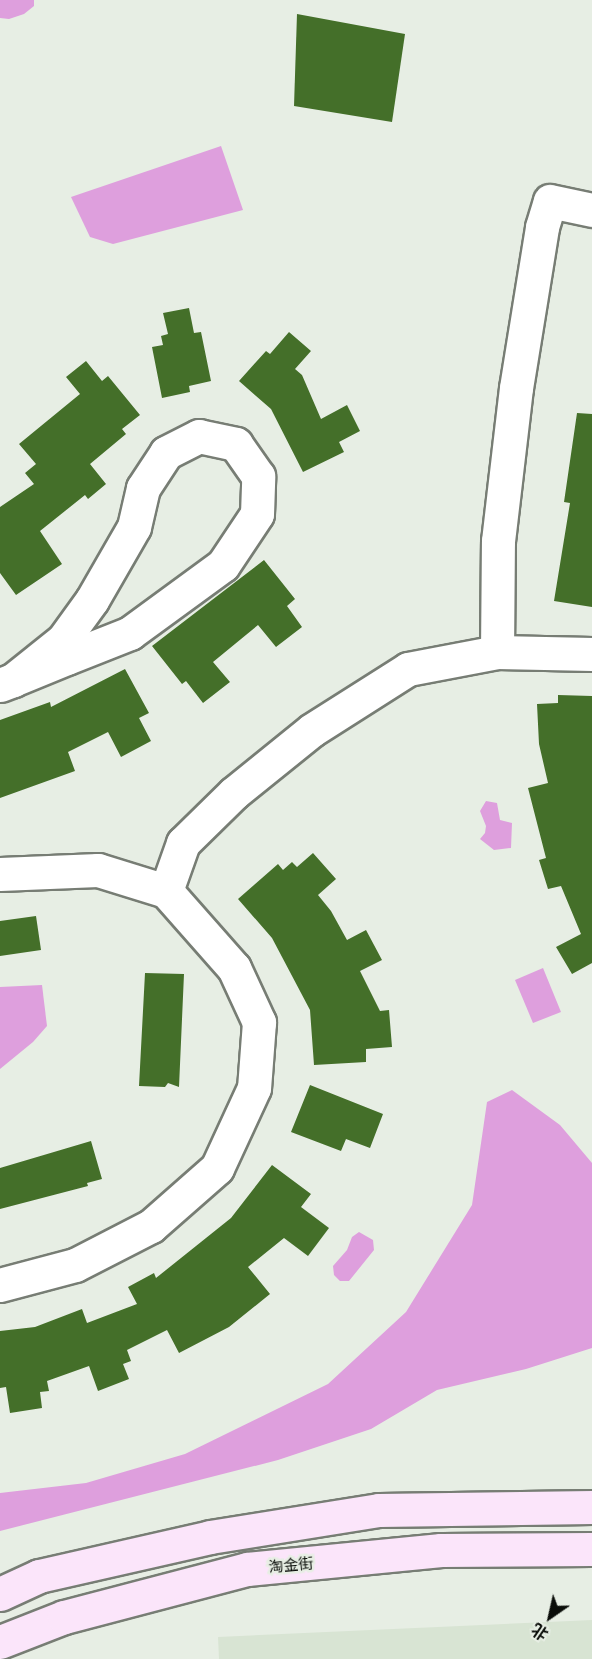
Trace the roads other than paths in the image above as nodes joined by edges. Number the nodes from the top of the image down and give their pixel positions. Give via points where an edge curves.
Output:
1 (592, 210) edge
2 (497, 652) junction
3 (592, 654) edge
4 (7, 683) edge
5 (0, 874) edge
6 (166, 891) junction
7 (0, 1285) edge
8 (592, 1507) edge
9 (473, 1508) junction
10 (592, 1549) edge
11 (477, 1550) junction
12 (0, 1594) edge
13 (0, 1642) edge

1 - 2 street via 550,201 542,227 516,388 498,541
2 - 3 street
2 - 6 street via 408,669 312,730 234,793 183,843
4 - 4 street via 130,633 223,565 257,514 258,476 236,444 199,436 166,453 143,488 134,527 92,600 63,640
5 - 6 street via 98,870
6 - 7 street via 234,968 259,1022 254,1088 217,1168 151,1226 75,1265
8 - 9 street
9 - 11 street
9 - 12 street via 379,1510 210,1537 39,1576
10 - 11 street, 淘金街
11 - 13 street, 淘金街 via 247,1569 64,1617

